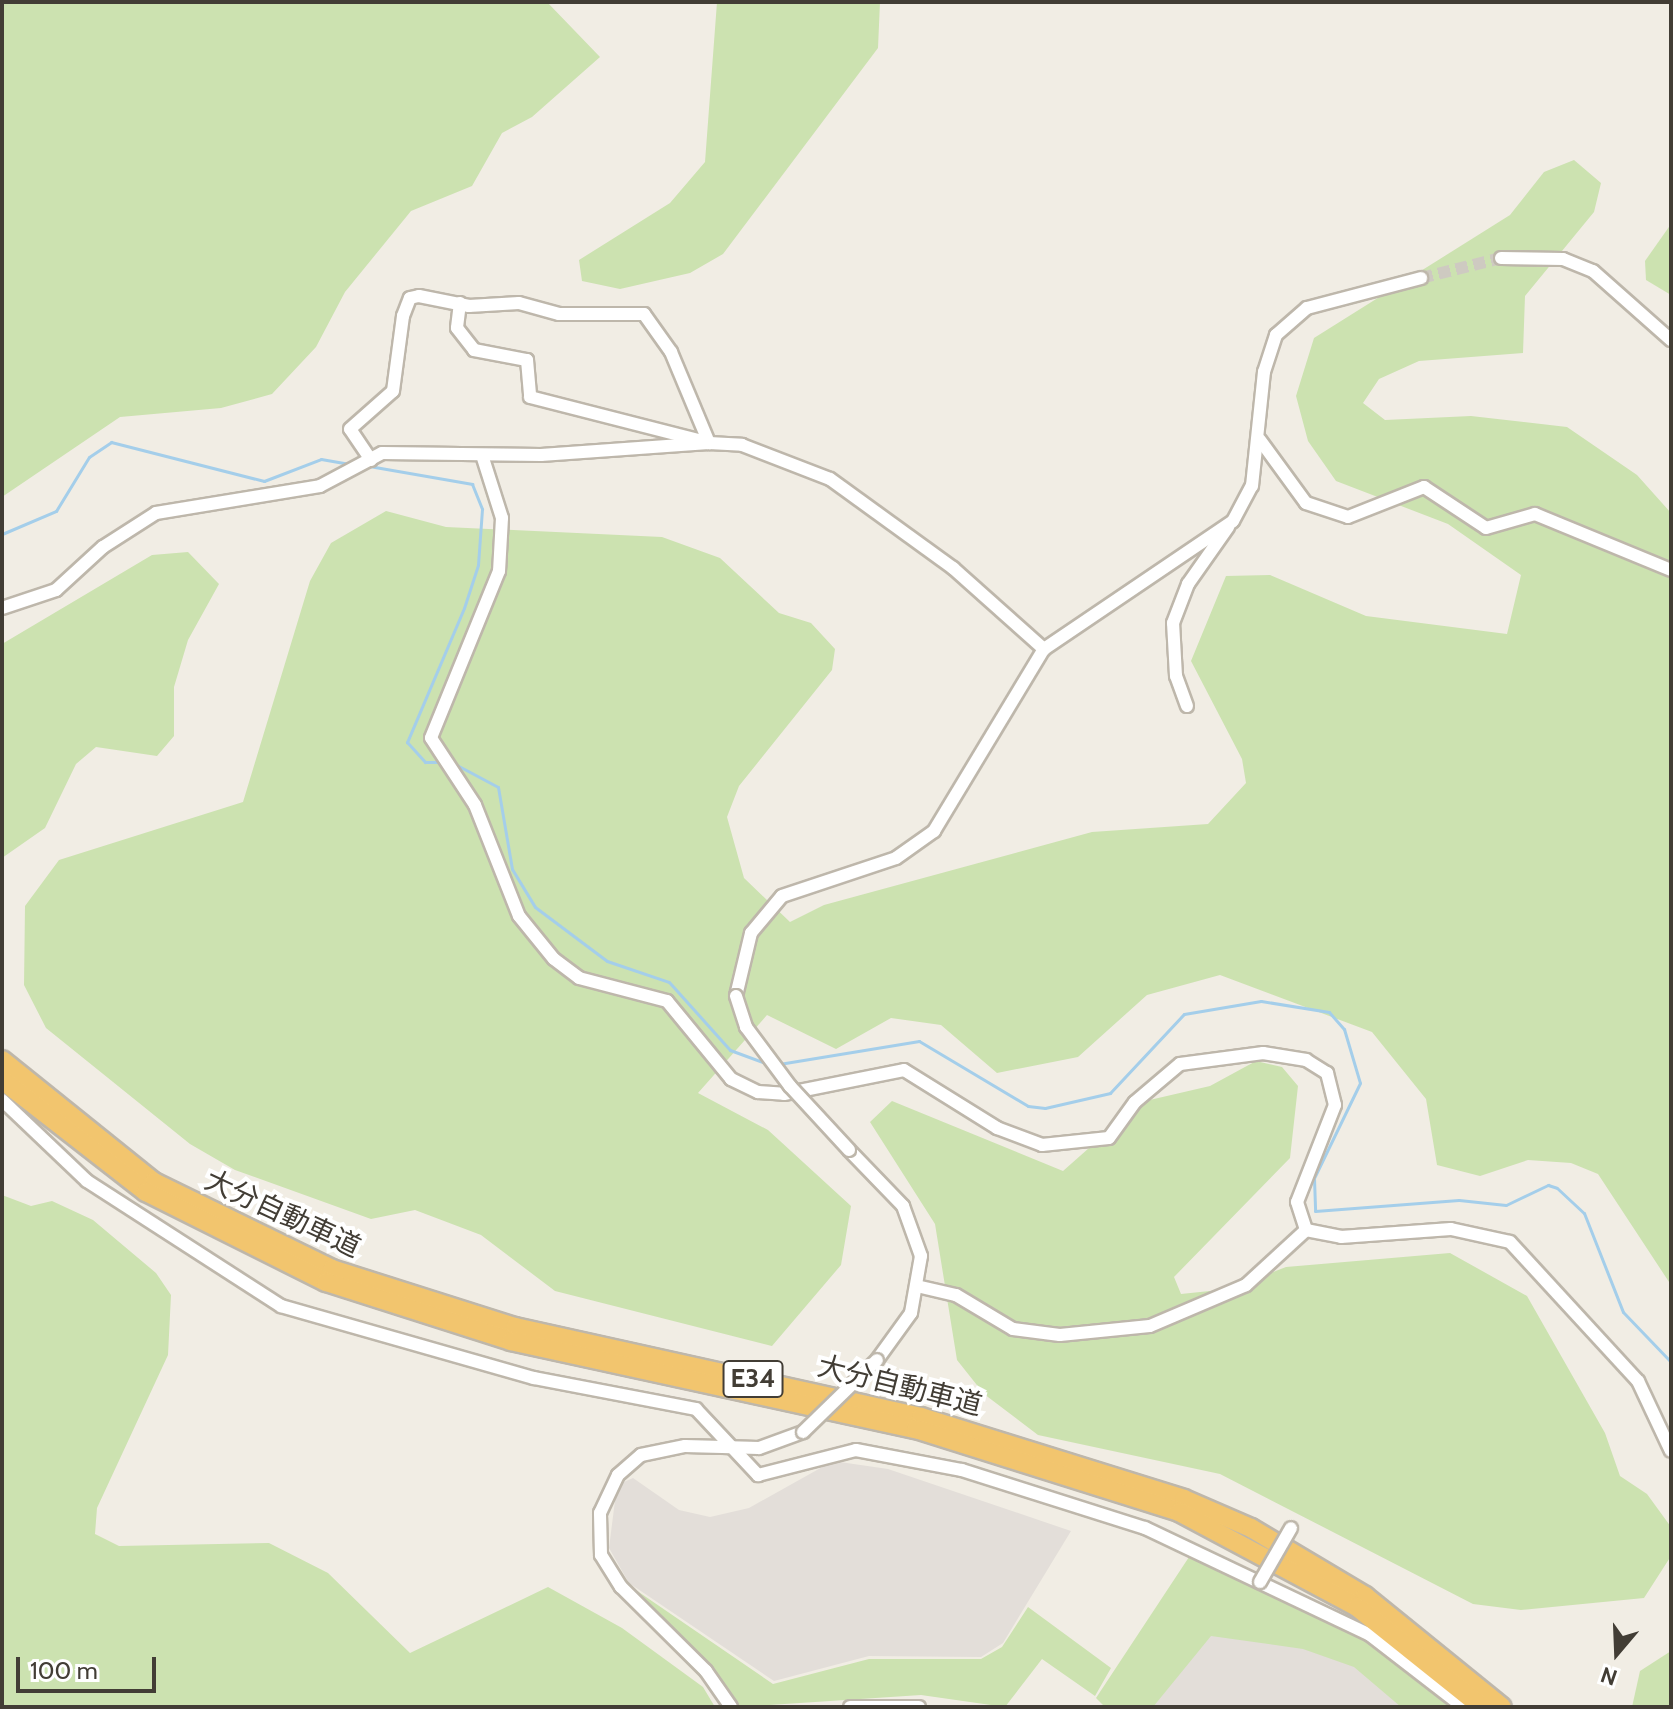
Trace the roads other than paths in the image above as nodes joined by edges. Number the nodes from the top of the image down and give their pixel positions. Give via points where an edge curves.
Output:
1 (1501, 258) tunnel mouth
2 (1421, 278) tunnel mouth
3 (460, 303) junction
4 (1671, 340) edge
5 (1260, 440) junction
6 (709, 443) junction
7 (482, 455) junction
8 (371, 460) junction
9 (1233, 521) junction
10 (1671, 570) edge
11 (2, 608) edge
12 (1044, 649) junction
13 (1187, 706) dead end
14 (2, 1060) edge
15 (2, 1080) edge
16 (2, 1100) edge
17 (1306, 1230) junction
18 (921, 1287) junction
19 (730, 1451) junction
20 (1671, 1451) edge
21 (1291, 1528) dead end
22 (1260, 1582) junction
23 (731, 1707) edge
24 (850, 1707) edge
25 (919, 1707) edge
26 (1463, 1707) edge
27 (1482, 1707) edge
28 (1502, 1707) edge

1 - 4 street via 1563,259 1593,271
2 - 5 street via 1307,308 1276,335 1264,372
3 - 6 street via 457,328 474,350 527,360 530,397
3 - 6 street via 644,314 671,352
3 - 8 street via 410,298 396,385 350,429
5 - 9 street via 1252,486
5 - 10 street via 1306,503 1348,517 1424,487 1478,525 1535,514
6 - 7 street
6 - 12 street via 743,445 830,479 953,568
7 - 8 street via 382,453
7 - 17 street via 502,518 499,571 431,738 475,805 519,916 554,959 579,978 667,1001 731,1079 758,1092 784,1094 904,1070 997,1128 1042,1145 1109,1138 1135,1102 1180,1064 1263,1053 1306,1060 1327,1073 1335,1105 1297,1202
8 - 11 street via 320,486 156,513 103,547 56,590
9 - 12 street
9 - 13 street via 1188,584 1173,623 1176,676
12 - 18 street, bridge via 934,831 896,858 782,896 751,933 736,996 746,1027 773,1063 903,1206 921,1256
14 - 28 highway, 大分自動車道 / E34 via 154,1182 332,1269 515,1327 934,1421 1184,1499 1251,1528 1365,1596
15 - 27 highway, 大分自動車道 / E34 via 146,1192 326,1282 525,1344 916,1429 1192,1517 1357,1607
16 - 19 street via 87,1181 281,1306 534,1378 696,1409
17 - 18 street via 1246,1285 1150,1326 1060,1335 1013,1329 956,1295
17 - 20 street via 1341,1237 1451,1229 1510,1242 1638,1381
18 - 19 street, bridge via 877,1360 803,1432 785,1443
19 - 22 street via 758,1475 856,1450 936,1463 1145,1528
19 - 23 street via 685,1446 641,1455 609,1489 598,1533 601,1555 634,1604 683,1647
21 - 22 street, bridge
22 - 26 street via 1370,1635
24 - 25 street

